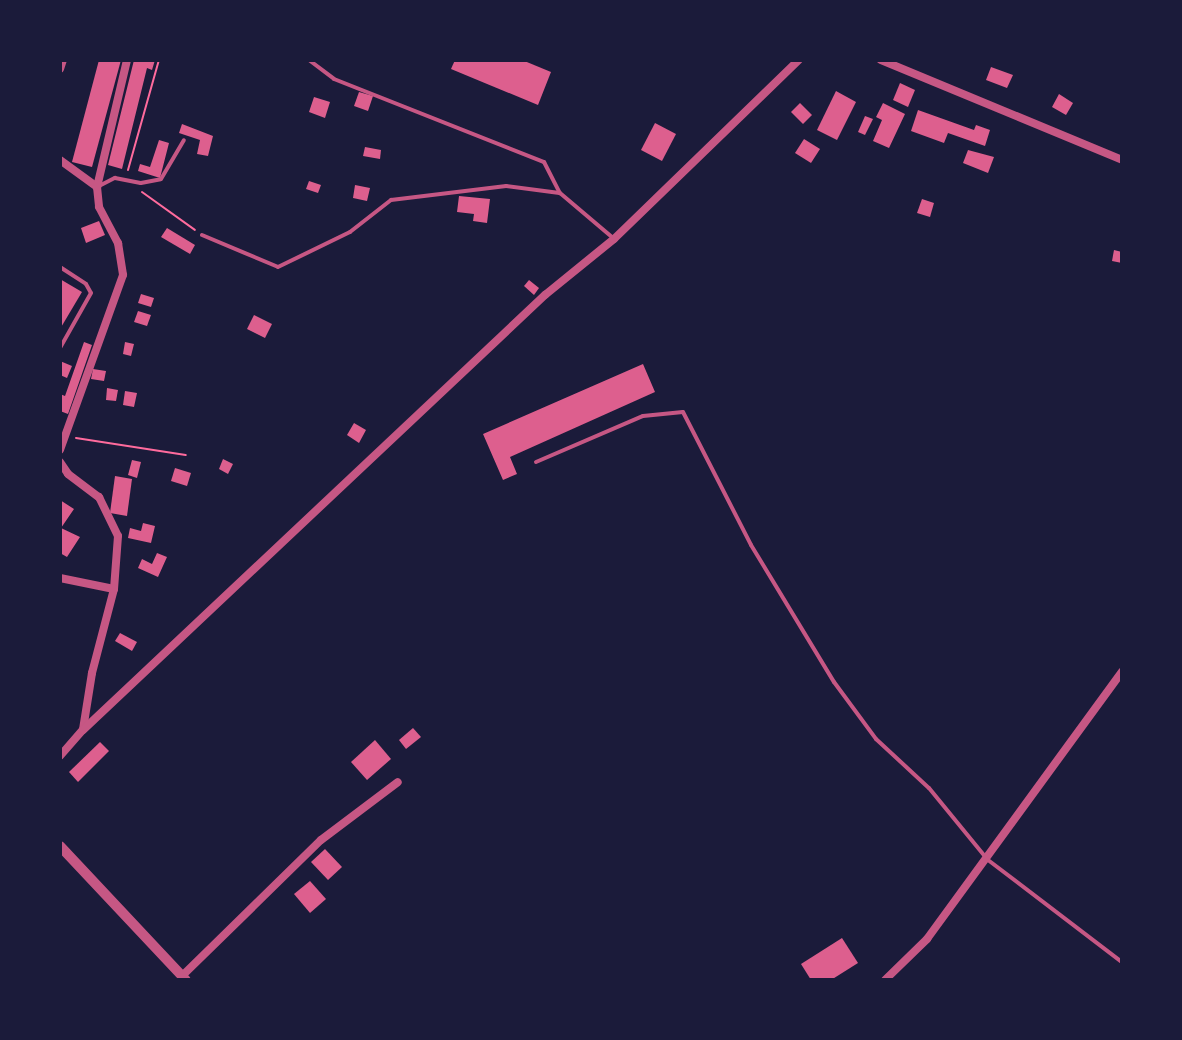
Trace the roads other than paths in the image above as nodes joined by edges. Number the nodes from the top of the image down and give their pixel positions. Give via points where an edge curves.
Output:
1 (63, 60) edge
2 (127, 60) edge
3 (309, 60) edge
4 (799, 60) edge
5 (881, 60) edge
6 (60, 69) edge
7 (184, 140) dead end
8 (60, 160) edge
9 (1122, 160) edge
10 (97, 187) junction
11 (560, 193) junction
12 (202, 235) road end
13 (614, 239) junction
14 (60, 267) edge
15 (60, 348) edge
16 (60, 450) edge
17 (60, 462) edge
18 (536, 462) dead end
19 (60, 578) edge
20 (114, 589) junction
21 (1122, 672) edge
22 (83, 730) junction
23 (60, 756) edge
24 (398, 782) dead end
25 (60, 846) edge
26 (988, 860) junction
27 (1122, 962) edge
28 (184, 978) edge
29 (885, 980) edge

1 - 6 street
2 - 10 street
3 - 11 lane via 334,79 544,162
4 - 13 street
5 - 9 street
7 - 10 lane via 161,179 141,183 115,178
8 - 10 street
10 - 16 street via 99,207 118,243 123,275
11 - 12 lane via 506,186 391,200 350,232 278,267
11 - 13 lane
13 - 22 street via 545,295
14 - 15 lane via 91,293
17 - 20 street via 99,497 118,536
18 - 26 lane via 643,416 683,412 751,545 834,682 876,739 929,788
19 - 20 street
20 - 22 street
21 - 26 street
22 - 23 street
24 - 28 street via 321,840
25 - 28 street
26 - 27 lane
26 - 29 street via 927,939

